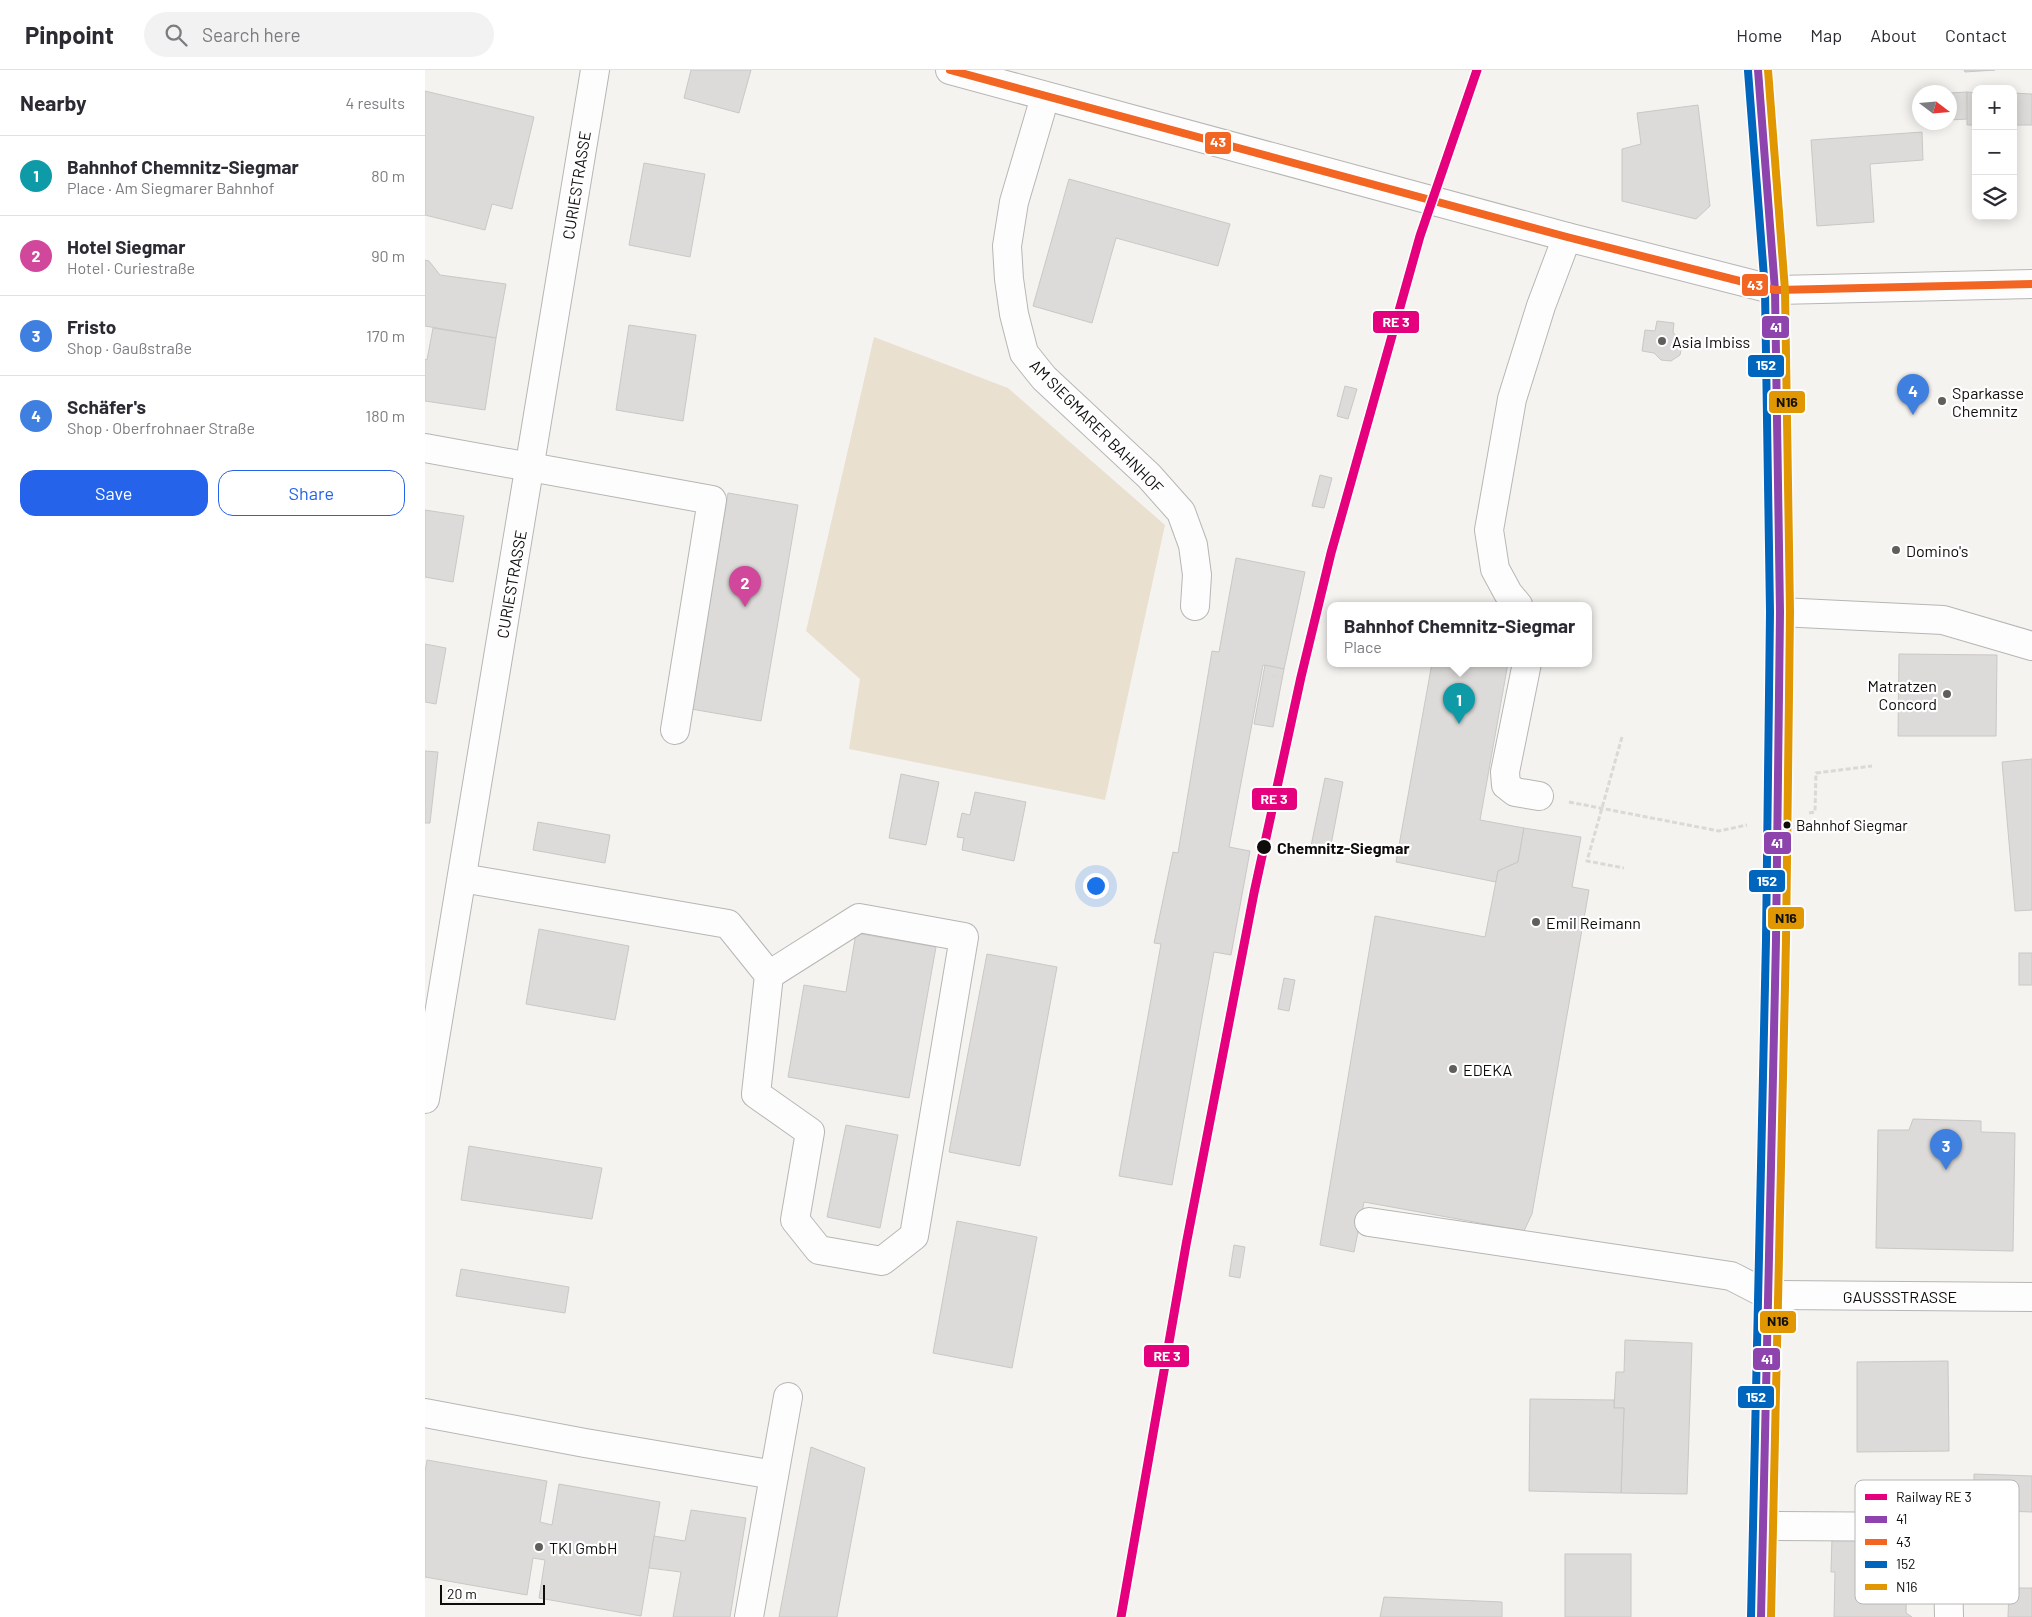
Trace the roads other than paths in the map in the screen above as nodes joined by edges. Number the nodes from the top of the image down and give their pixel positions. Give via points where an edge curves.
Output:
1 (595, 70) edge
2 (950, 70) edge
3 (1758, 70) edge
4 (1045, 97) junction
5 (1567, 236) junction
6 (2032, 284) edge
7 (1775, 290) junction
8 (425, 448) edge
9 (531, 467) junction
10 (1516, 602) edge
11 (1195, 606) dead end
12 (1780, 612) junction
13 (2032, 646) edge
14 (1526, 667) edge
15 (675, 730) dead end
16 (1539, 796) road end
17 (462, 878) junction
18 (769, 975) junction
19 (425, 1099) edge
20 (1369, 1222) dead end
21 (1768, 1295) junction
22 (2032, 1297) edge
23 (788, 1397) dead end
24 (425, 1413) edge
25 (774, 1475) junction
26 (1763, 1526) junction
27 (1855, 1527) edge
28 (1949, 1604) edge
29 (749, 1617) edge
30 (1761, 1617) edge
31 (1949, 1617) edge

1 - 9 main road, CURIESTRASSE
2 - 4 main road
3 - 7 main road
4 - 5 main road
4 - 11 main road, AM SIEGMARER BAHNHOF via 1014,202 1007,246 1014,314 1024,353 1044,378 1143,470 1181,512 1193,545 1197,575
5 - 7 main road
5 - 10 main road via 1512,399 1489,530 1495,569
6 - 7 main road
7 - 12 main road
8 - 9 main road
9 - 15 main road via 712,500
9 - 17 main road, CURIESTRASSE
12 - 13 main road via 1943,620
12 - 21 main road
14 - 16 main road via 1505,772 1506,785 1515,792
17 - 18 main road via 728,924
17 - 19 main road, CURIESTRASSE
18 - 18 main road via 859,918 964,937 914,1236 882,1261 819,1250 795,1220 810,1132 756,1094
20 - 21 main road via 1731,1276
21 - 22 main road, GAUSSSTRASSE
21 - 26 main road
23 - 25 main road
24 - 25 main road
25 - 29 main road
26 - 27 main road
26 - 30 main road
28 - 31 main road

